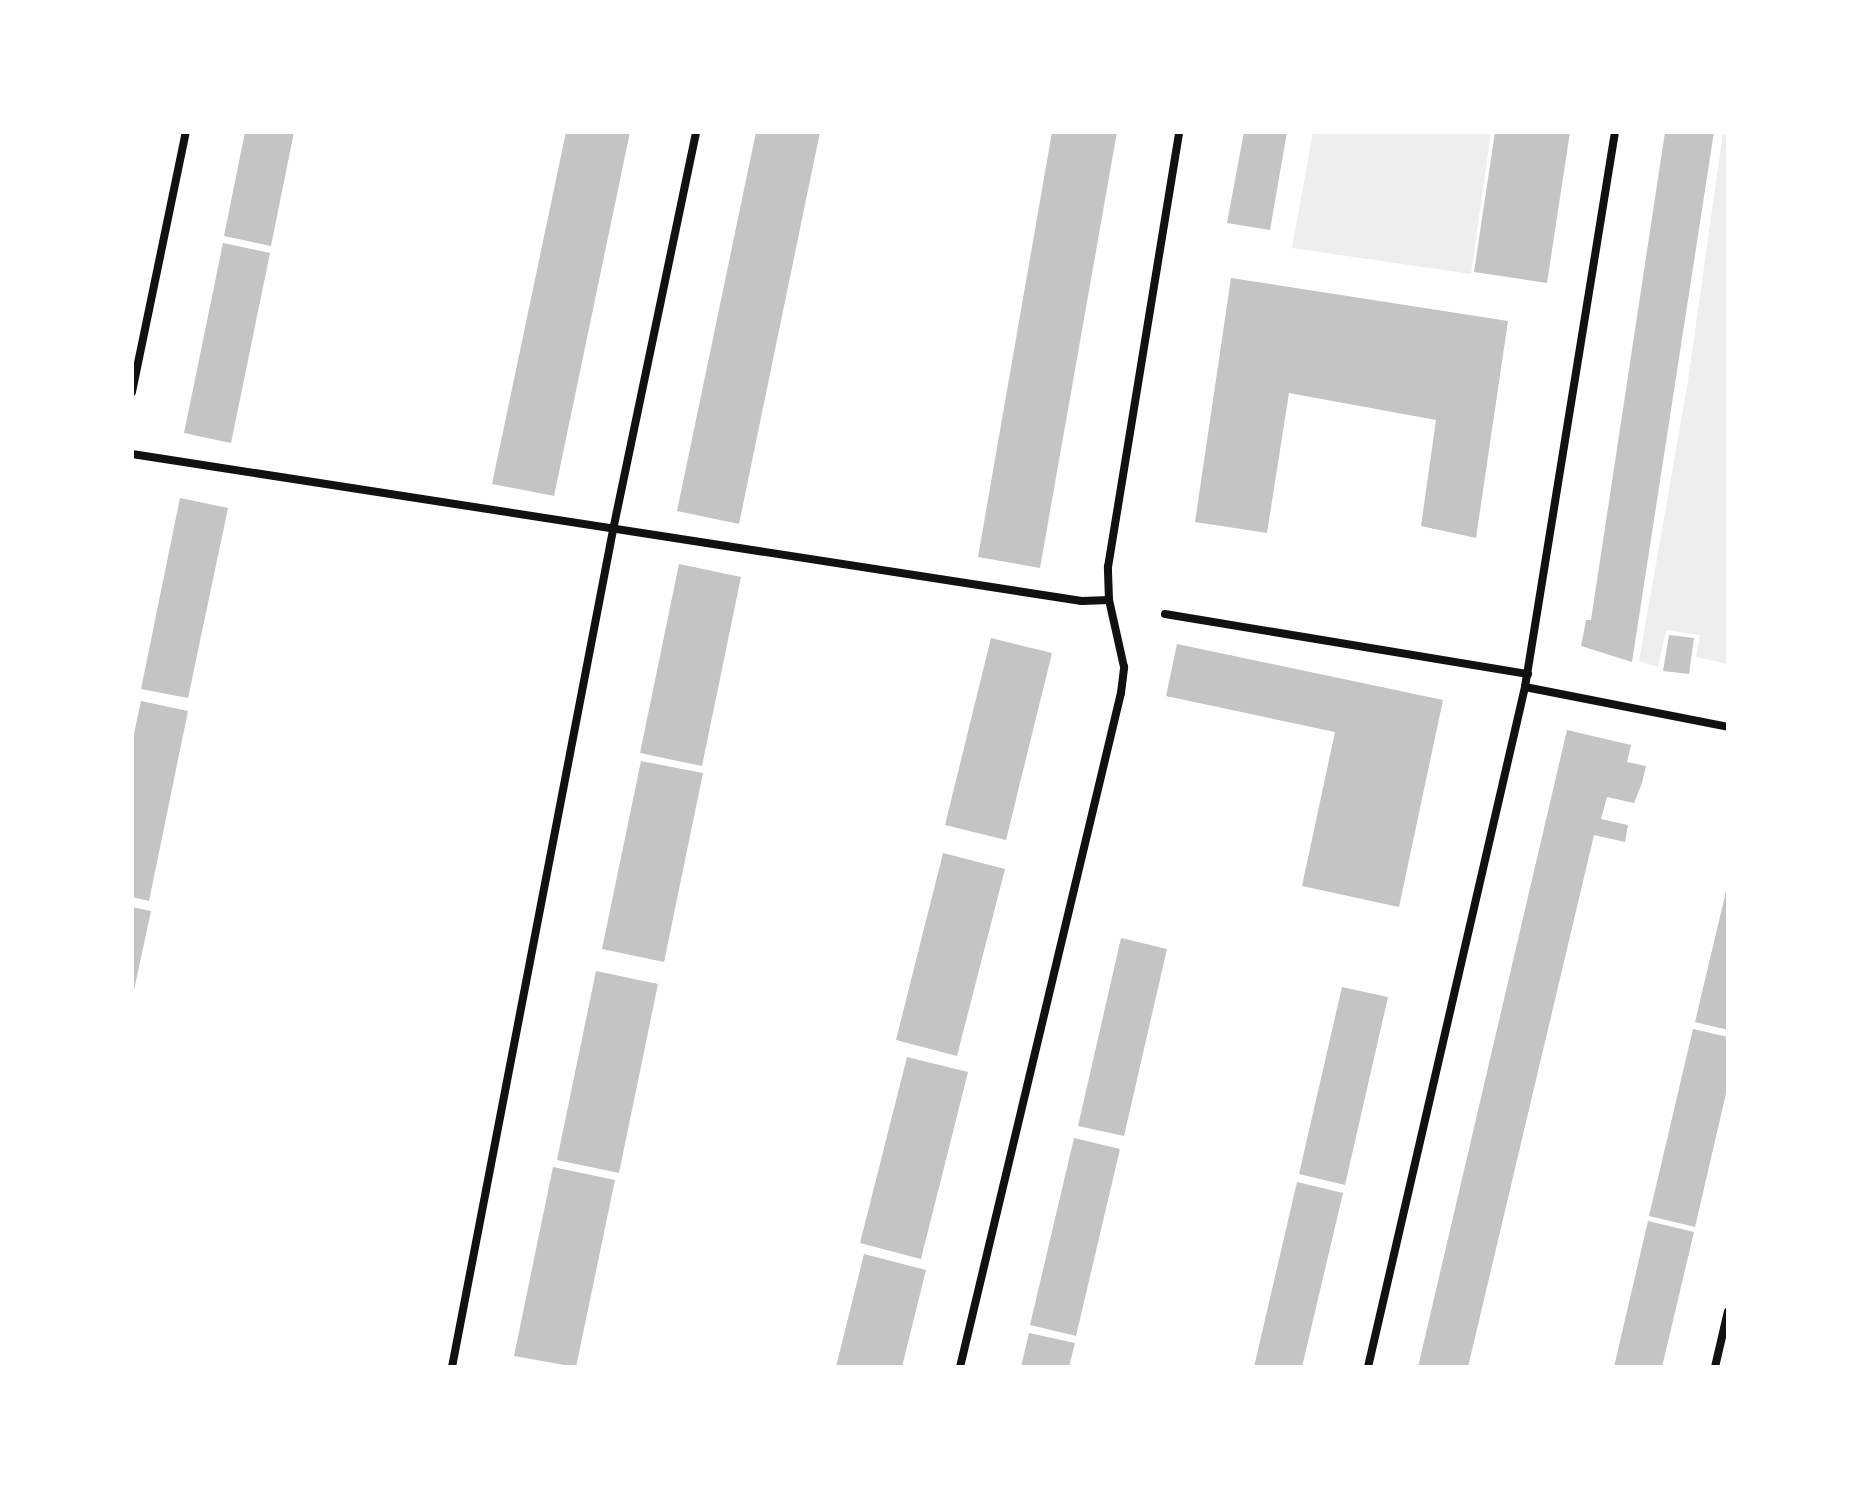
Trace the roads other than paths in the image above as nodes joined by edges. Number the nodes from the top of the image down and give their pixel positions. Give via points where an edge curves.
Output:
1 (186, 132) edge
2 (696, 132) edge
3 (1179, 132) edge
4 (1615, 132) edge
5 (132, 392) edge
6 (132, 454) edge
7 (613, 530) junction
8 (1109, 600) junction
9 (1165, 614) dead end
10 (1528, 674) junction
11 (1525, 687) junction
12 (1728, 727) edge
13 (1728, 1311) edge
14 (452, 1367) edge
15 (960, 1367) edge
16 (1368, 1367) edge
17 (1715, 1367) edge

1 - 5 street
2 - 7 street
3 - 8 street via 1110,549
4 - 10 street
6 - 7 street
7 - 8 street via 1082,601
7 - 14 street
8 - 15 street via 1124,667 1121,693
9 - 10 street
10 - 11 street
11 - 12 street
11 - 16 street
13 - 17 street

